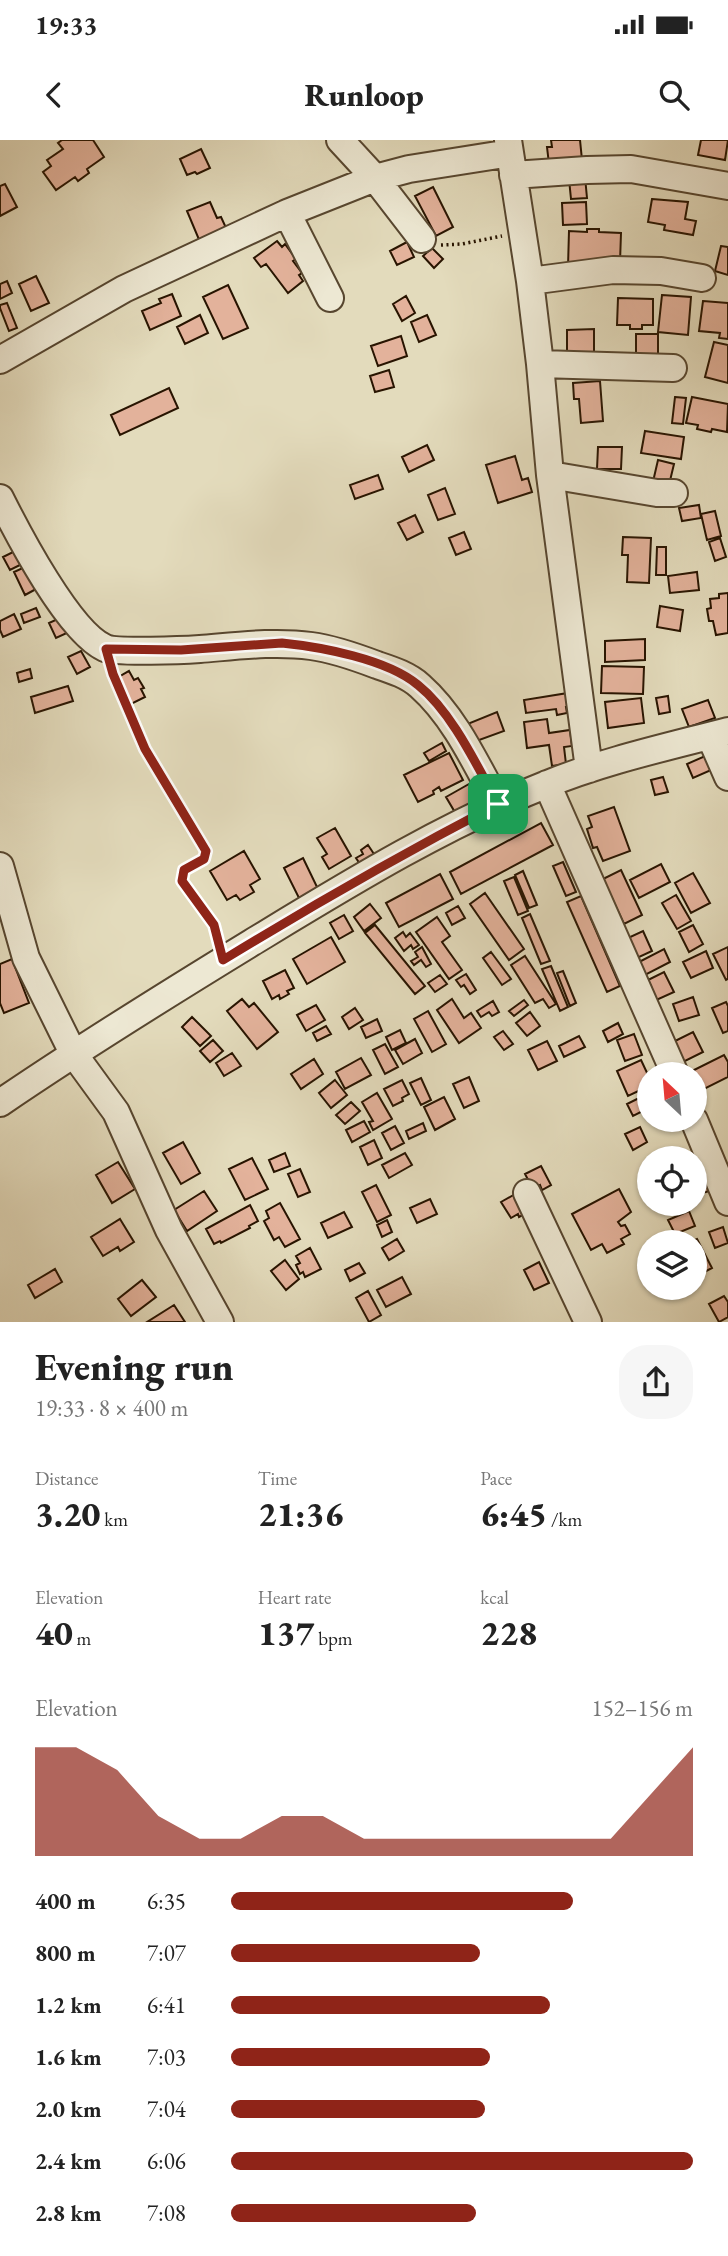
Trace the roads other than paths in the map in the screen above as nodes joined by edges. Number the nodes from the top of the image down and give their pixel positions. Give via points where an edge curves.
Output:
1 (340, 140) edge
2 (510, 156) edge
3 (375, 178) junction
4 (728, 186) edge
5 (287, 213) junction
6 (422, 239) road end
7 (702, 278) dead end
8 (530, 281) junction
9 (330, 298) dead end
10 (0, 360) edge
11 (540, 364) junction
12 (673, 368) dead end
13 (550, 475) junction
14 (674, 493) dead end
15 (0, 498) edge
16 (719, 733) edge
17 (589, 769) junction
18 (728, 777) edge
19 (547, 784) junction
20 (498, 804) junction
21 (0, 866) edge
22 (73, 1053) junction
23 (670, 1062) edge
24 (0, 1103) edge
25 (699, 1132) edge
26 (527, 1193) dead end
27 (728, 1202) edge
28 (220, 1321) edge
29 (588, 1321) edge

1 - 3 street
2 - 3 street
2 - 4 street via 587,170 631,169
2 - 8 street
3 - 5 street
3 - 6 street
5 - 9 street
5 - 10 street via 124,289
7 - 8 street via 613,270
8 - 11 street
11 - 12 street
11 - 13 street
13 - 14 street
13 - 17 street
15 - 20 street via 72,619 106,649 181,650 282,643 357,657 403,674 443,712
16 - 17 street
16 - 18 street
17 - 19 street
19 - 20 street
19 - 23 street
20 - 22 street via 374,871
21 - 22 street via 26,958
22 - 24 street
22 - 28 street via 116,1112 169,1230
25 - 27 street
26 - 29 street

